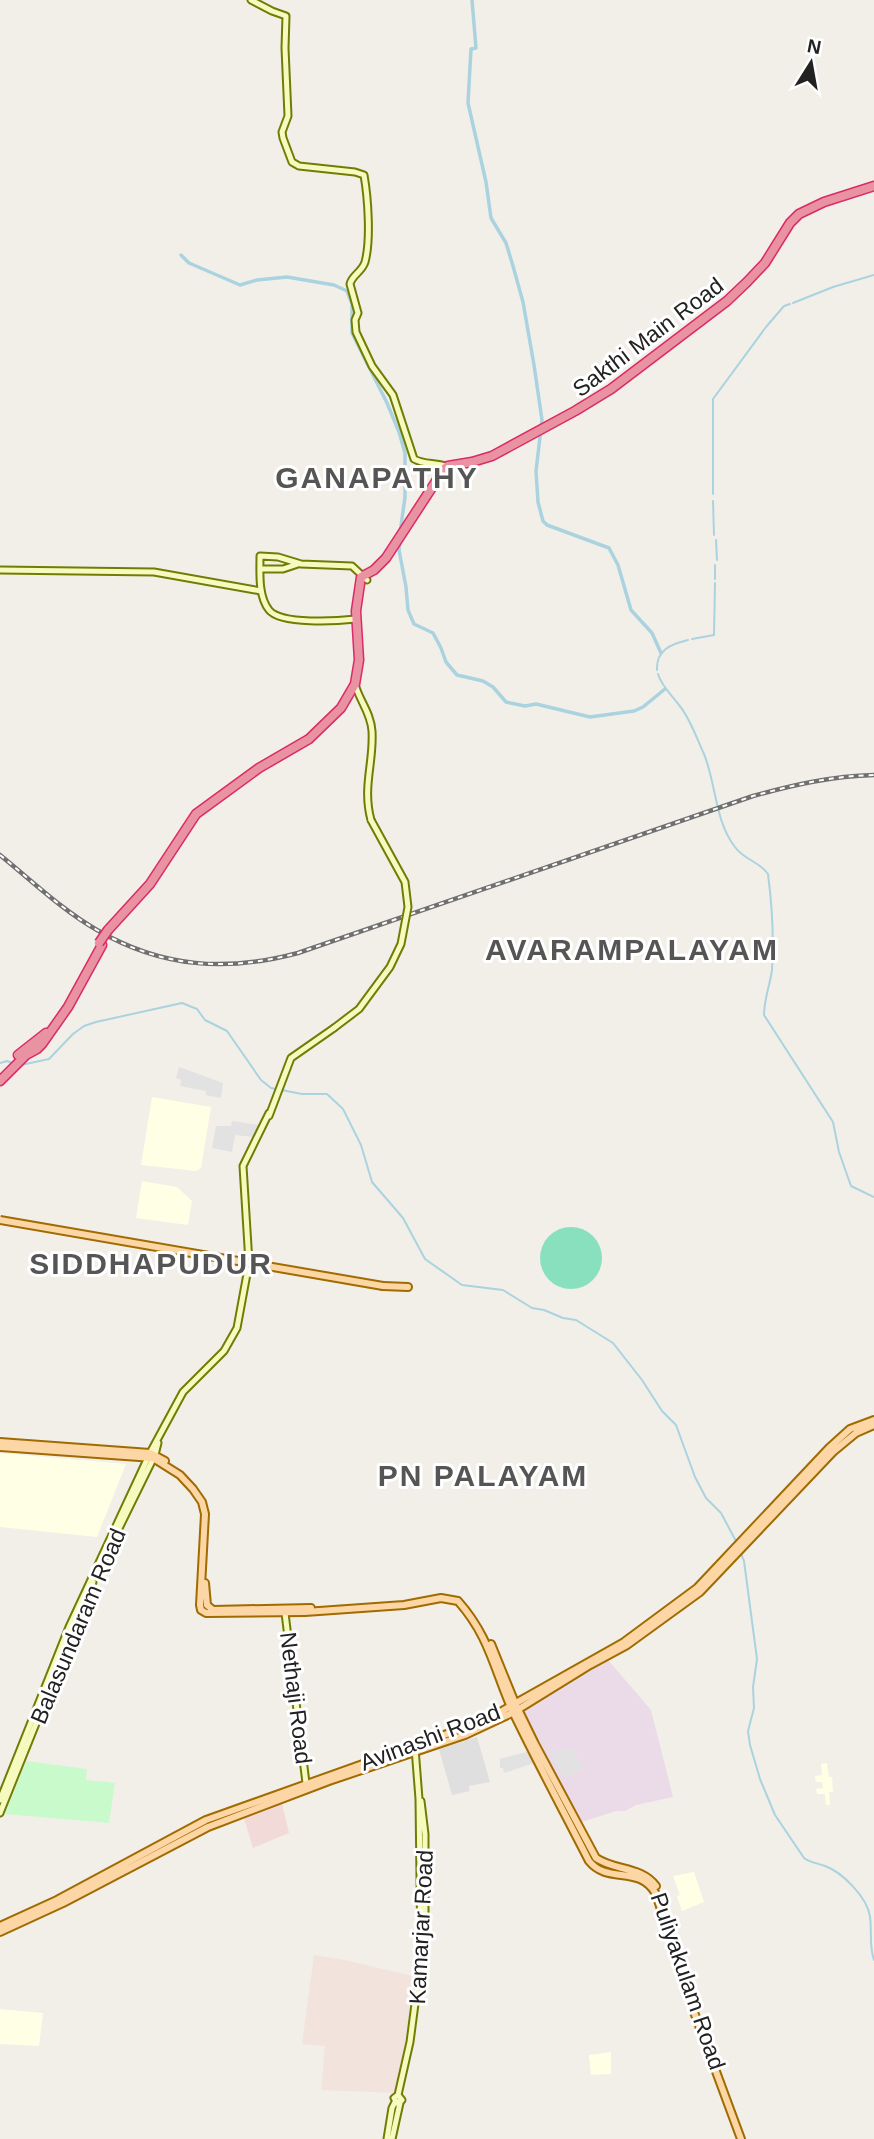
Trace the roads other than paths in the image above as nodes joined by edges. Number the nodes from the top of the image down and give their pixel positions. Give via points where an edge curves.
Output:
1 (251, 0) edge
2 (874, 188) edge
3 (449, 468) junction
4 (398, 546) junction
5 (301, 564) junction
6 (260, 569) junction
7 (0, 570) edge
8 (365, 578) junction
9 (261, 591) junction
10 (359, 597) junction
11 (356, 619) junction
12 (355, 686) junction
13 (16, 1061) junction
14 (0, 1074) edge
15 (0, 1082) edge
16 (270, 1113) junction
17 (0, 1220) edge
18 (250, 1261) junction
19 (408, 1287) dead end
20 (874, 1419) edge
21 (874, 1425) edge
22 (0, 1445) edge
23 (152, 1456) junction
24 (739, 1547) junction
25 (285, 1610) junction
26 (514, 1707) junction
27 (413, 1750) junction
28 (552, 1782) junction
29 (306, 1783) junction
30 (7, 1788) junction
31 (0, 1800) edge
32 (0, 1813) edge
33 (0, 1926) edge
34 (0, 1932) edge
35 (389, 2139) edge
36 (743, 2139) edge

1 - 3 main road via 286,16 288,116 282,132 292,162 364,175 365,263 350,284 358,313 356,332 393,395 414,459
2 - 3 highway, Sakthi Main Road via 799,219 764,270 698,329 630,380 571,417 486,458
3 - 4 highway
3 - 4 highway via 422,501
4 - 8 highway
4 - 8 highway via 382,567
5 - 6 main road
5 - 6 main road via 260,556
5 - 8 main road via 352,566
6 - 9 main road
7 - 9 main road via 154,572
8 - 10 highway via 360,580
9 - 11 main road via 269,610 278,616
10 - 11 highway
10 - 12 highway via 362,652
11 - 12 highway via 360,652
12 - 13 highway, bridge via 314,735 196,814 150,884 99,943 50,1030
12 - 16 main road, bridge via 372,733 367,786 371,820 405,882 408,907 401,944 359,1009 294,1054
13 - 14 highway
13 - 15 highway
16 - 18 main road via 247,1162
16 - 18 main road via 244,1163
17 - 18 main road
17 - 18 main road
17 - 19 main road, bridge
18 - 23 main road, Balasundaram Road via 237,1328 224,1351 183,1392
20 - 24 main road, Avinashi Road via 850,1429 831,1446
21 - 24 main road, Avinashi Road via 833,1452
22 - 23 main road
23 - 25 main road via 180,1475 202,1502 201,1610 211,1614
23 - 30 main road, Balasundaram Road via 97,1573
24 - 26 main road, Avinashi Road via 702,1586 627,1645
25 - 26 main road, Puliyakulam Road via 366,1609 451,1596 481,1633
25 - 29 main road, Nethaji Road
26 - 27 main road, Avinashi Road via 465,1735
26 - 28 main road, Puliyakulam Road
27 - 29 main road, Avinashi Road
27 - 34 main road, Avinashi Road via 208,1827
27 - 35 main road, Kamarjar Road via 425,1834 425,1959 414,2039
28 - 36 main road, Puliyakulam Road via 596,1858 646,1875 657,1888
28 - 36 main road, Puliyakulam Road via 593,1866 602,1872 641,1878 656,1894 691,2004
29 - 33 main road, Avinashi Road via 206,1821
30 - 31 main road, Balasundaram Road
30 - 32 main road, Balasundaram Road

